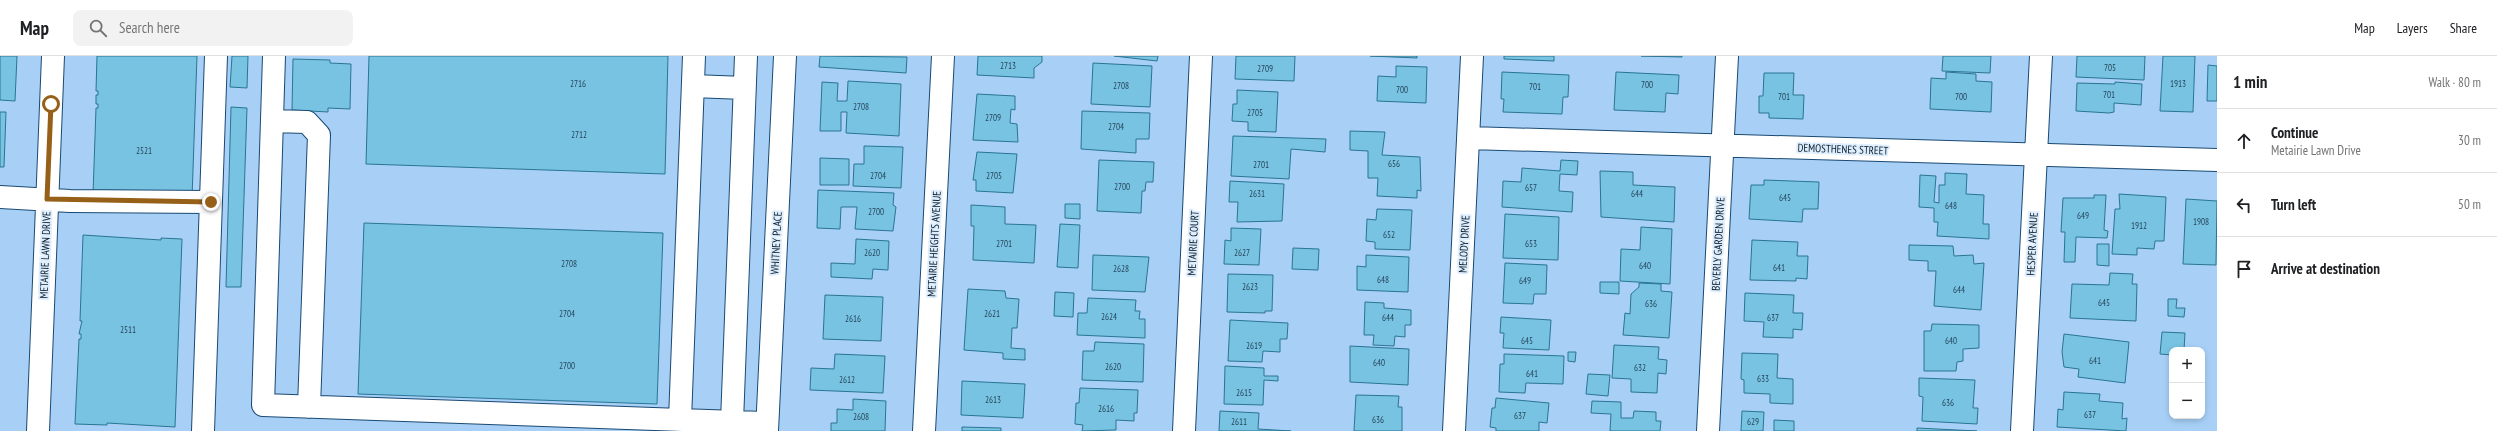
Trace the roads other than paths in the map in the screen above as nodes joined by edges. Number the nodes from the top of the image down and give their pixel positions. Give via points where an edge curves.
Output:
1 (53, 56) edge
2 (216, 56) edge
3 (274, 56) edge
4 (694, 56) edge
5 (746, 56) edge
6 (785, 56) edge
7 (943, 56) edge
8 (1202, 56) edge
9 (1472, 56) edge
10 (1727, 56) edge
11 (2041, 56) edge
12 (693, 86) junction
13 (744, 88) junction
14 (272, 121) junction
15 (1469, 138) junction
16 (1723, 146) junction
17 (2037, 155) junction
18 (2217, 160) edge
19 (0, 197) edge
20 (47, 199) junction
21 (211, 202) junction
22 (309, 407) junction
23 (680, 420) junction
24 (732, 422) junction
25 (767, 427) edge
26 (38, 431) edge
27 (203, 431) edge
28 (924, 431) edge
29 (1184, 431) edge
30 (1454, 431) edge
31 (1708, 431) edge
32 (2022, 431) edge

1 - 20 street, METAIRIE LAWN DRIVE
2 - 21 street
3 - 14 street
4 - 12 street
5 - 13 street
6 - 25 street, WHITNEY PLACE
7 - 28 street, METAIRIE HEIGHTS AVENUE
8 - 29 street, METAIRIE COURT
9 - 15 street, MELODY DRIVE
10 - 16 street, BEVERLY GARDEN DRIVE
11 - 17 street, HESPER AVENUE
12 - 13 street
12 - 23 street
13 - 24 street
14 - 22 street via 307,122 319,135
14 - 22 street via 263,405
15 - 16 street, DEMOSTHENES STREET
15 - 30 street, MELODY DRIVE
16 - 17 street, DEMOSTHENES STREET
16 - 31 street, BEVERLY GARDEN DRIVE
17 - 18 street, DEMOSTHENES STREET
17 - 32 street, HESPER AVENUE
19 - 20 street
20 - 21 street
20 - 26 street, METAIRIE LAWN DRIVE
21 - 27 street
22 - 23 street
23 - 24 street
24 - 25 street

